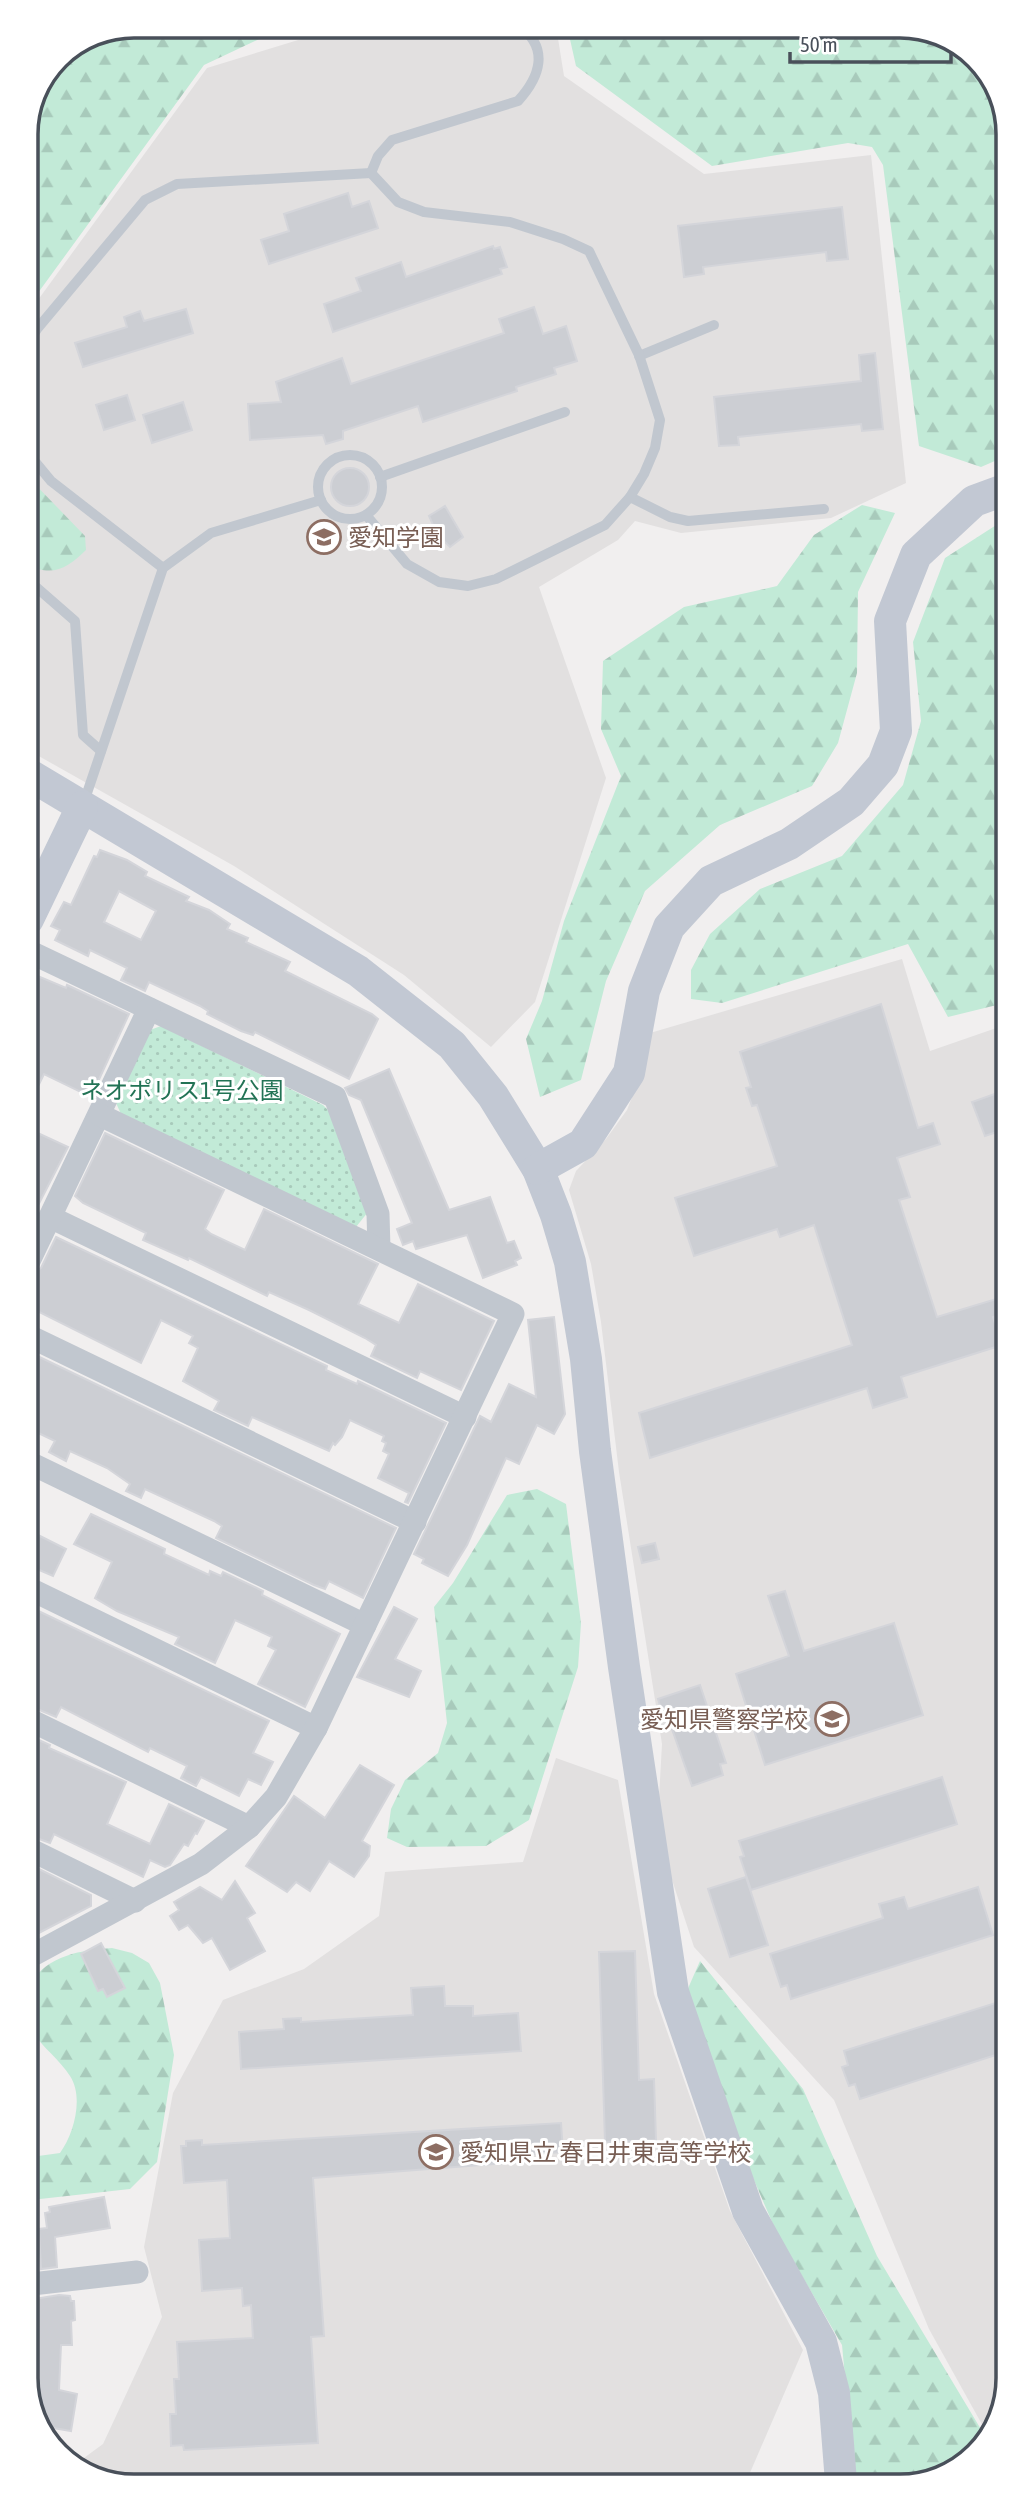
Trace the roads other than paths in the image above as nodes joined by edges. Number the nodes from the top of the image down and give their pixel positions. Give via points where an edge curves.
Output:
1 (535, 39) edge
2 (371, 173) junction
3 (714, 325) dead end
4 (39, 327) edge
5 (639, 356) junction
6 (565, 412) dead end
7 (39, 466) edge
8 (380, 477) junction
9 (996, 493) edge
10 (629, 497) junction
11 (321, 500) junction
12 (824, 509) dead end
13 (366, 515) junction
14 (163, 568) junction
15 (39, 590) edge
16 (101, 751) junction
17 (39, 781) edge
18 (82, 807) junction
19 (39, 896) edge
20 (39, 956) edge
21 (149, 1009) junction
22 (100, 1115) junction
23 (538, 1169) junction
24 (50, 1217) junction
25 (39, 1240) edge
26 (379, 1249) junction
27 (39, 1341) edge
28 (465, 1417) junction
29 (39, 1467) edge
30 (415, 1522) junction
31 (39, 1594) edge
32 (365, 1625) junction
33 (39, 1724) edge
34 (316, 1728) junction
35 (249, 1827) junction
36 (39, 1854) edge
37 (135, 1901) junction
38 (39, 1952) edge
39 (137, 2272) dead end
40 (39, 2283) edge
41 (840, 2474) edge

1 - 2 lane via 540,58 533,85 518,101 392,140
2 - 4 lane via 177,184 145,200
2 - 5 lane via 398,202 424,212 510,222 589,251
3 - 5 lane
5 - 10 lane via 660,420 655,448
6 - 8 lane
7 - 14 lane via 51,481
8 - 11 lane via 363,458 338,457 320,475
8 - 13 lane via 378,503
9 - 23 street via 974,501 916,555 890,621 896,731 883,765 852,803 789,844 711,881 669,927 644,991 629,1073 583,1144
10 - 12 lane via 688,521
10 - 13 lane via 605,525 496,579 468,586 439,582 407,564
11 - 13 lane via 340,517
11 - 14 lane via 211,533
14 - 16 lane
15 - 16 lane via 75,621 83,735
16 - 18 lane
17 - 18 street
18 - 19 street
18 - 23 street via 358,971 405,1005 452,1045 493,1096
20 - 21 street
21 - 22 street
21 - 26 street via 335,1097 378,1214
22 - 24 street
22 - 26 street
23 - 41 street via 570,1262 586,1359 624,1667 673,1992 748,2211 821,2342 834,2393
24 - 25 street
24 - 28 street
26 - 28 street via 513,1314
27 - 30 street
28 - 30 street
29 - 32 street
30 - 32 street
31 - 34 street
32 - 34 street
33 - 35 street
34 - 35 street via 276,1797
35 - 37 street via 201,1864
36 - 37 street
37 - 38 street
39 - 40 street

